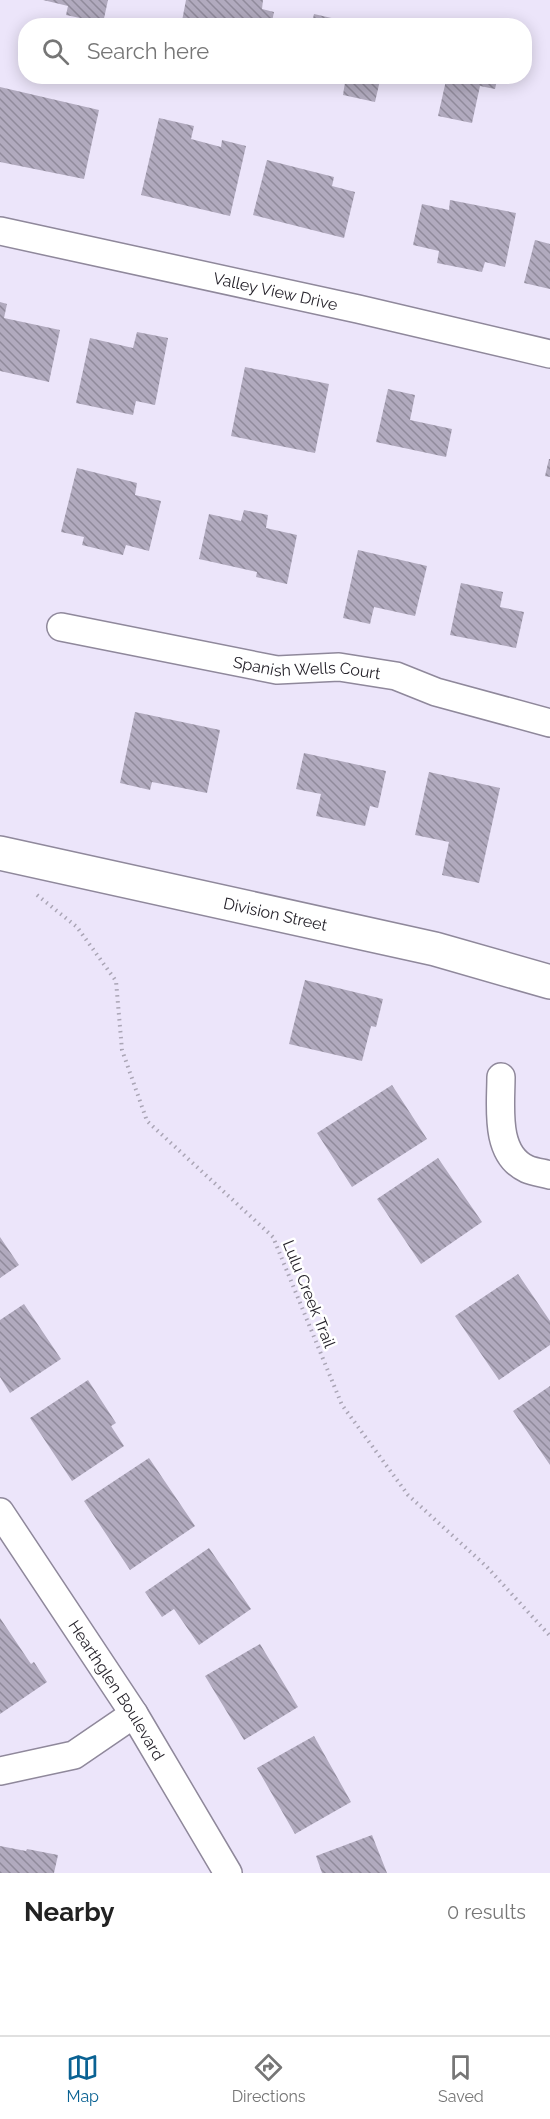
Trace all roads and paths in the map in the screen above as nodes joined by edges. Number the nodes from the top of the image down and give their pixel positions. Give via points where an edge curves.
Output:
1 (0, 231) edge
2 (550, 354) edge
3 (61, 627) dead end
4 (550, 723) edge
5 (0, 853) edge
6 (37, 895) dead end
7 (550, 982) edge
8 (501, 1077) dead end
9 (550, 1175) edge
10 (0, 1512) edge
11 (550, 1636) edge
12 (134, 1714) junction
13 (0, 1771) edge
14 (228, 1873) edge

1 - 2 street, Valley View Drive
3 - 4 street, Spanish Wells Court via 277,670 339,667 396,676 436,692
5 - 7 street, Division Street via 435,949
6 - 11 path, Lulu Creek Trail via 77,927 116,981 122,1050 147,1121 273,1238 342,1405 408,1495 487,1567
8 - 9 street via 500,1127 510,1154 525,1169
10 - 12 street, Hearthglen Boulevard
12 - 13 street via 74,1755
12 - 14 street, Hearthglen Boulevard

